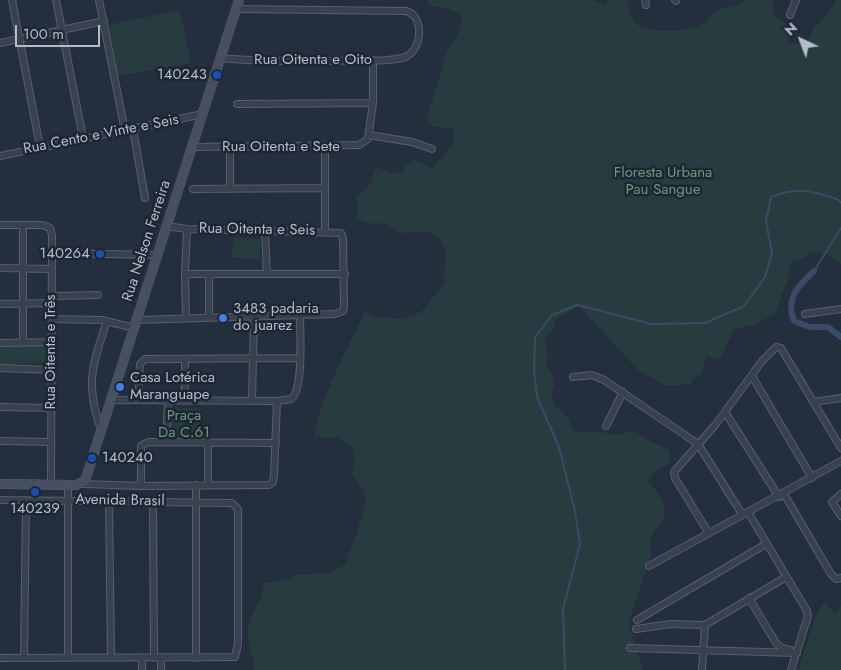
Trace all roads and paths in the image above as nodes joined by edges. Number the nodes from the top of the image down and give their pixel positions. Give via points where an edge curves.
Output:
1 (12, 0) edge
2 (56, 0) edge
3 (99, 0) edge
4 (796, 0) edge
5 (238, 5) edge
6 (790, 15) dead end
7 (104, 21) junction
8 (62, 30) junction
9 (20, 39) junction
10 (0, 43) edge
11 (222, 58) junction
12 (373, 60) junction
13 (373, 103) junction
14 (237, 104) dead end
15 (203, 114) junction
16 (133, 129) junction
17 (125, 131) junction
18 (368, 137) junction
19 (83, 138) junction
20 (230, 146) junction
21 (325, 146) junction
22 (40, 147) junction
23 (192, 147) junction
24 (432, 149) dead end
25 (0, 156) edge
26 (325, 188) junction
27 (193, 189) dead end
28 (230, 189) junction
29 (145, 198) dead end
30 (0, 225) edge
31 (23, 225) junction
32 (167, 226) junction
33 (188, 229) junction
34 (265, 231) junction
35 (324, 232) junction
36 (52, 253) junction
37 (157, 255) junction
38 (0, 268) edge
39 (23, 268) junction
40 (52, 269) junction
41 (185, 274) junction
42 (267, 274) junction
43 (345, 274) junction
44 (209, 275) junction
45 (98, 295) dead end
46 (52, 300) junction
47 (23, 303) junction
48 (0, 304) edge
49 (841, 308) edge
50 (805, 314) dead end
51 (300, 315) junction
52 (209, 316) junction
53 (254, 316) junction
54 (186, 317) junction
55 (51, 319) junction
56 (107, 321) junction
57 (135, 324) junction
58 (51, 342) junction
59 (0, 343) edge
60 (23, 343) junction
61 (300, 358) junction
62 (185, 359) junction
63 (253, 359) junction
64 (0, 368) edge
65 (51, 370) junction
66 (752, 376) junction
67 (573, 377) dead end
68 (623, 392) junction
69 (841, 398) edge
70 (111, 400) junction
71 (138, 400) junction
72 (168, 401) junction
73 (185, 401) junction
74 (252, 401) junction
75 (277, 401) junction
76 (813, 402) junction
77 (0, 407) edge
78 (51, 408) junction
79 (725, 412) junction
80 (606, 426) dead end
81 (102, 432) junction
82 (0, 441) edge
83 (51, 442) junction
84 (166, 442) junction
85 (208, 442) junction
86 (276, 443) junction
87 (698, 444) junction
88 (841, 448) edge
89 (841, 461) edge
90 (812, 478) junction
91 (0, 484) edge
92 (51, 484) junction
93 (208, 484) junction
94 (76, 485) junction
95 (196, 485) junction
96 (141, 486) junction
97 (841, 494) edge
98 (781, 496) junction
99 (0, 500) edge
100 (26, 501) junction
101 (68, 501) junction
102 (110, 501) junction
103 (153, 502) junction
104 (195, 502) junction
105 (745, 513) junction
106 (841, 516) edge
107 (708, 532) junction
108 (766, 544) junction
109 (649, 566) dead end
110 (786, 577) junction
111 (841, 578) edge
112 (750, 598) junction
113 (637, 620) dead end
114 (705, 625) junction
115 (636, 629) dead end
116 (630, 648) dead end
117 (703, 650) junction
118 (797, 652) junction
119 (0, 658) edge
120 (24, 658) junction
121 (68, 658) junction
122 (111, 658) junction
123 (142, 658) junction
124 (154, 658) junction
125 (161, 658) junction
126 (196, 658) junction
127 (142, 670) edge
128 (161, 670) edge
129 (702, 670) edge
130 (791, 670) edge

1 - 9 street
2 - 8 street
3 - 7 street
4 - 6 street
5 - 11 main road, Rua Nelson Ferreira
5 - 12 street, Rua Oitenta e Oito via 406,11 416,16 417,45 404,58
7 - 8 street
7 - 17 street
8 - 9 street
8 - 19 street
9 - 10 street
9 - 22 street
11 - 12 street, Rua Oitenta e Oito
11 - 15 main road, Rua Nelson Ferreira
12 - 13 street
13 - 14 street
13 - 18 street
15 - 16 street, Rua Cento e Vinte e Seis
15 - 23 main road, Rua Nelson Ferreira
16 - 17 street, Rua Cento e Vinte e Seis
16 - 29 street
17 - 19 street, Rua Cento e Vinte e Seis
18 - 21 street, Rua Oitenta e Sete via 353,146
18 - 24 street via 412,142
19 - 22 street, Rua Cento e Vinte e Seis
20 - 21 street, Rua Oitenta e Sete
20 - 23 street, Rua Oitenta e Sete
20 - 28 street
21 - 26 street
22 - 25 street, Rua Cento e Vinte e Seis
23 - 32 main road, Rua Nelson Ferreira
26 - 28 street
26 - 35 street
27 - 28 street
30 - 31 street
31 - 36 street, Rua Oitenta e Três via 52,230
31 - 39 street
32 - 33 street, Rua Oitenta e Seis
32 - 37 main road, Rua Nelson Ferreira
33 - 34 street, Rua Oitenta e Seis
33 - 41 street
34 - 35 street, Rua Oitenta e Seis
34 - 42 street
35 - 43 street, Rua Oitenta e Seis via 337,232 343,238
36 - 37 street
36 - 40 street, Rua Oitenta e Três
37 - 57 main road, Rua Nelson Ferreira
38 - 39 street
39 - 40 street
39 - 47 street
40 - 46 street, Rua Oitenta e Três
41 - 44 street
41 - 54 street
42 - 43 street
42 - 44 street
43 - 51 street via 343,311
44 - 52 street
45 - 46 street
46 - 47 street
46 - 55 street, Rua Oitenta e Três
47 - 48 street
47 - 60 street
49 - 50 street
51 - 53 street
51 - 61 street
52 - 53 street
52 - 54 street
53 - 63 street
54 - 57 street
55 - 56 street
55 - 58 street, Rua Oitenta e Três
56 - 57 street
56 - 81 street via 90,381
57 - 70 main road, Rua Nelson Ferreira
58 - 60 street
58 - 65 street, Rua Oitenta e Três
59 - 60 street
61 - 63 street
61 - 75 street via 296,393 291,399
62 - 63 street
62 - 71 street via 145,359 141,362
62 - 73 street
63 - 74 street
64 - 65 street
65 - 78 street, Rua Oitenta e Três
66 - 76 street via 768,353 776,346 781,348
66 - 79 street
66 - 90 street
67 - 68 street via 592,375
68 - 80 street
68 - 87 street
69 - 76 street
70 - 71 street
70 - 81 main road, Rua Nelson Ferreira
71 - 72 street
72 - 73 street
72 - 84 street
73 - 74 street
74 - 75 street
75 - 86 street
76 - 88 street
77 - 78 street
78 - 83 street, Rua Oitenta e Três
79 - 87 street
79 - 98 street
81 - 94 main road, Rua Nelson Ferreira via 88,475
82 - 83 street
83 - 92 street, Rua Oitenta e Três
84 - 85 street
84 - 96 street via 148,442 141,446
85 - 86 street
85 - 93 street
86 - 93 street via 272,484
87 - 105 street
87 - 107 street via 674,476
89 - 90 street
90 - 98 street
91 - 92 main road
92 - 94 main road
93 - 95 street
94 - 96 street
94 - 101 street
95 - 96 street
95 - 104 street
97 - 106 street via 832,501
98 - 105 street
98 - 111 street via 831,574 836,579
99 - 100 street, Avenida Brasil
100 - 101 street, Avenida Brasil
100 - 120 street
101 - 102 street, Avenida Brasil
101 - 121 street
102 - 103 street, Avenida Brasil
102 - 122 street
103 - 104 street, Avenida Brasil
103 - 124 street
104 - 126 street
104 - 126 street, Avenida Brasil via 232,503 238,509 238,651 235,657
105 - 107 street
105 - 108 street
107 - 109 street
108 - 110 street
108 - 113 street
110 - 112 street
110 - 118 street via 808,616
112 - 114 street
112 - 118 street via 778,646
114 - 115 street via 670,624
114 - 117 street
116 - 117 street
117 - 118 street
117 - 129 street
118 - 130 street
119 - 120 street
120 - 121 street
121 - 122 street
122 - 123 street
123 - 124 street
123 - 127 street
124 - 125 street
125 - 126 street
125 - 128 street

